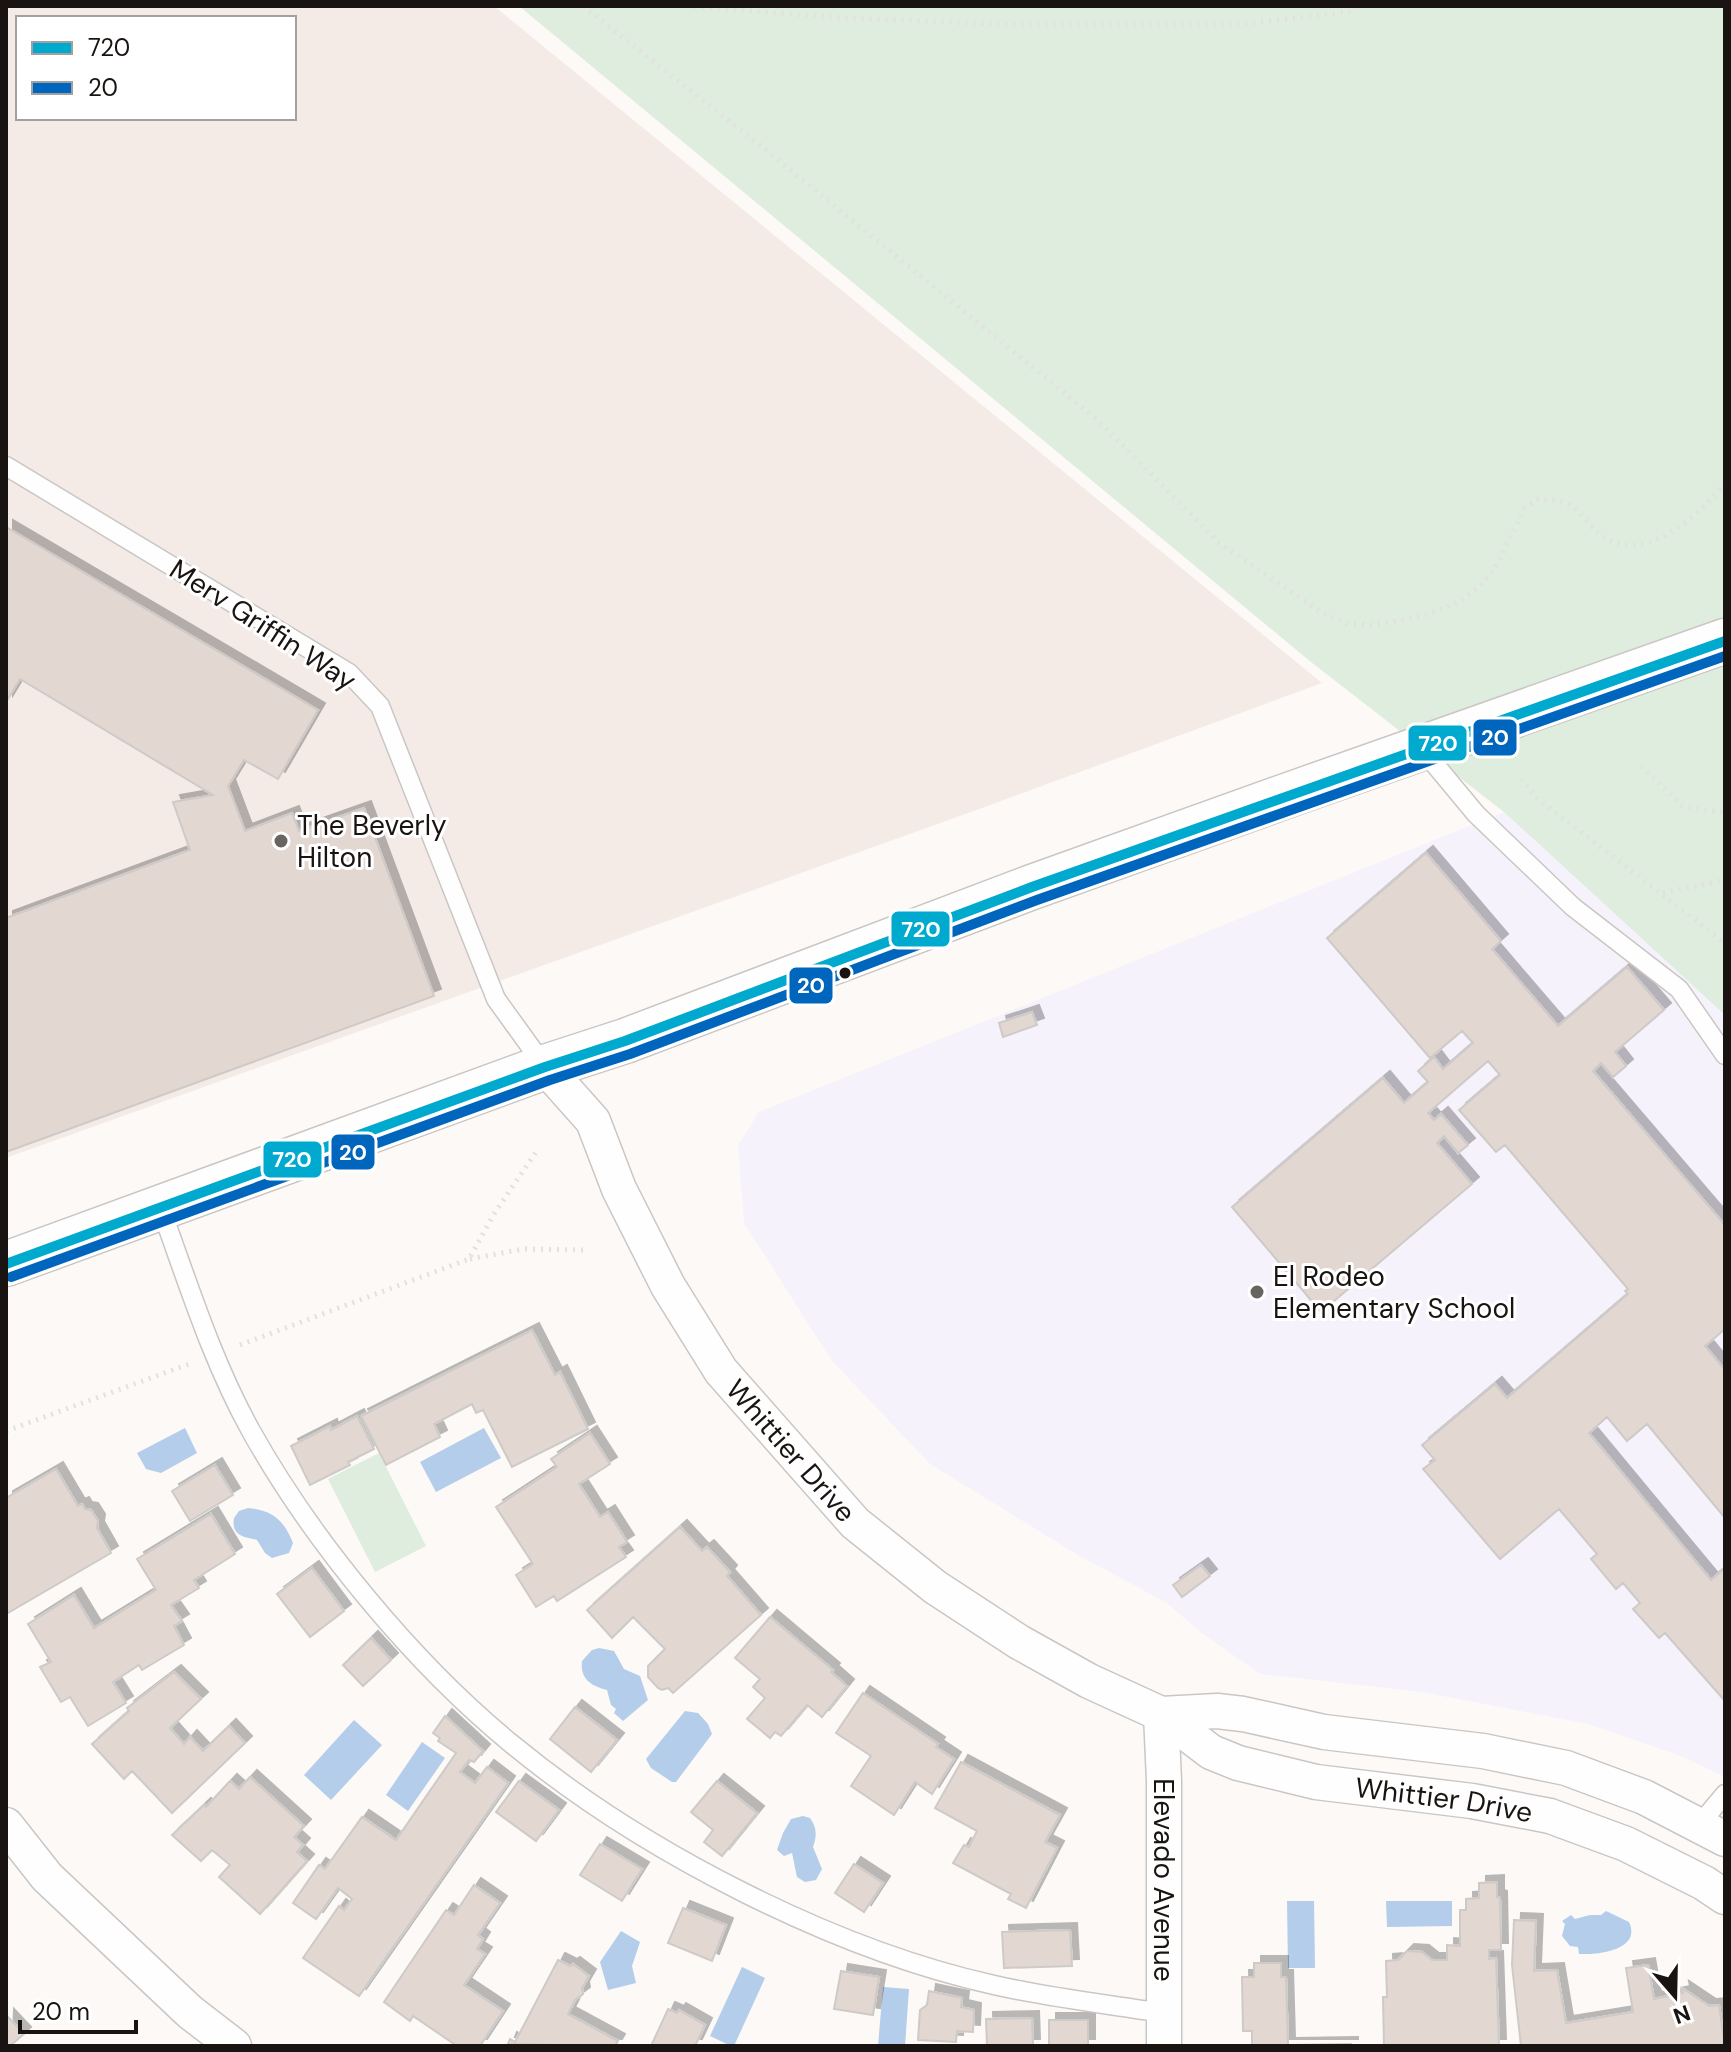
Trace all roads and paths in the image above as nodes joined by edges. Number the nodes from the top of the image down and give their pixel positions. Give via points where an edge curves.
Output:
1 (583, 6) edge
2 (686, 6) edge
3 (1356, 11) dead end
4 (6, 466) edge
5 (1725, 482) edge
6 (1725, 641) edge
7 (1421, 748) junction
8 (1641, 766) dead end
9 (1521, 779) dead end
10 (1725, 813) edge
11 (1725, 880) edge
12 (1663, 893) junction
13 (1725, 943) edge
14 (1725, 1055) edge
15 (545, 1067) junction
16 (536, 1152) dead end
17 (161, 1209) junction
18 (583, 1250) dead end
19 (469, 1259) junction
20 (6, 1264) edge
21 (230, 1349) dead end
22 (191, 1363) dead end
23 (6, 1431) edge
24 (1161, 1714) junction
25 (1725, 1794) edge
26 (6, 1825) edge
27 (1712, 1832) edge
28 (1725, 1897) edge
29 (1164, 2029) edge
30 (234, 2046) edge

1 - 5 path via 1100,422 1219,543 1324,614 1348,624 1374,625 1457,603 1494,570 1525,508 1538,499 1565,502 1604,538 1621,546 1640,544 1686,523
2 - 3 path via 1024,25 1235,25
4 - 15 lane, Merv Griffin Way via 349,673 380,706 496,999
6 - 7 main road
7 - 14 lane via 1476,814 1573,907 1679,989
7 - 15 main road
8 - 10 path via 1682,806
9 - 12 path via 1537,798
11 - 12 path
12 - 13 path
15 - 17 main road
15 - 24 street, Whittier Drive via 593,1121 619,1189 668,1286 721,1371 855,1523 935,1587 1019,1642
16 - 19 path
17 - 20 main road
17 - 29 lane via 215,1354 250,1429 290,1493 385,1618 513,1745 662,1848 825,1929 906,1960 992,1985 1075,2001
18 - 19 path via 523,1249
19 - 21 path
22 - 23 path
24 - 27 street, Whittier Drive via 1217,1711 1566,1768 1644,1797
24 - 28 street, Whittier Drive via 1211,1752 1244,1765 1316,1782 1550,1816 1626,1844
24 - 29 street, Elevado Avenue
25 - 27 lane
26 - 30 street via 47,1877 190,2012

